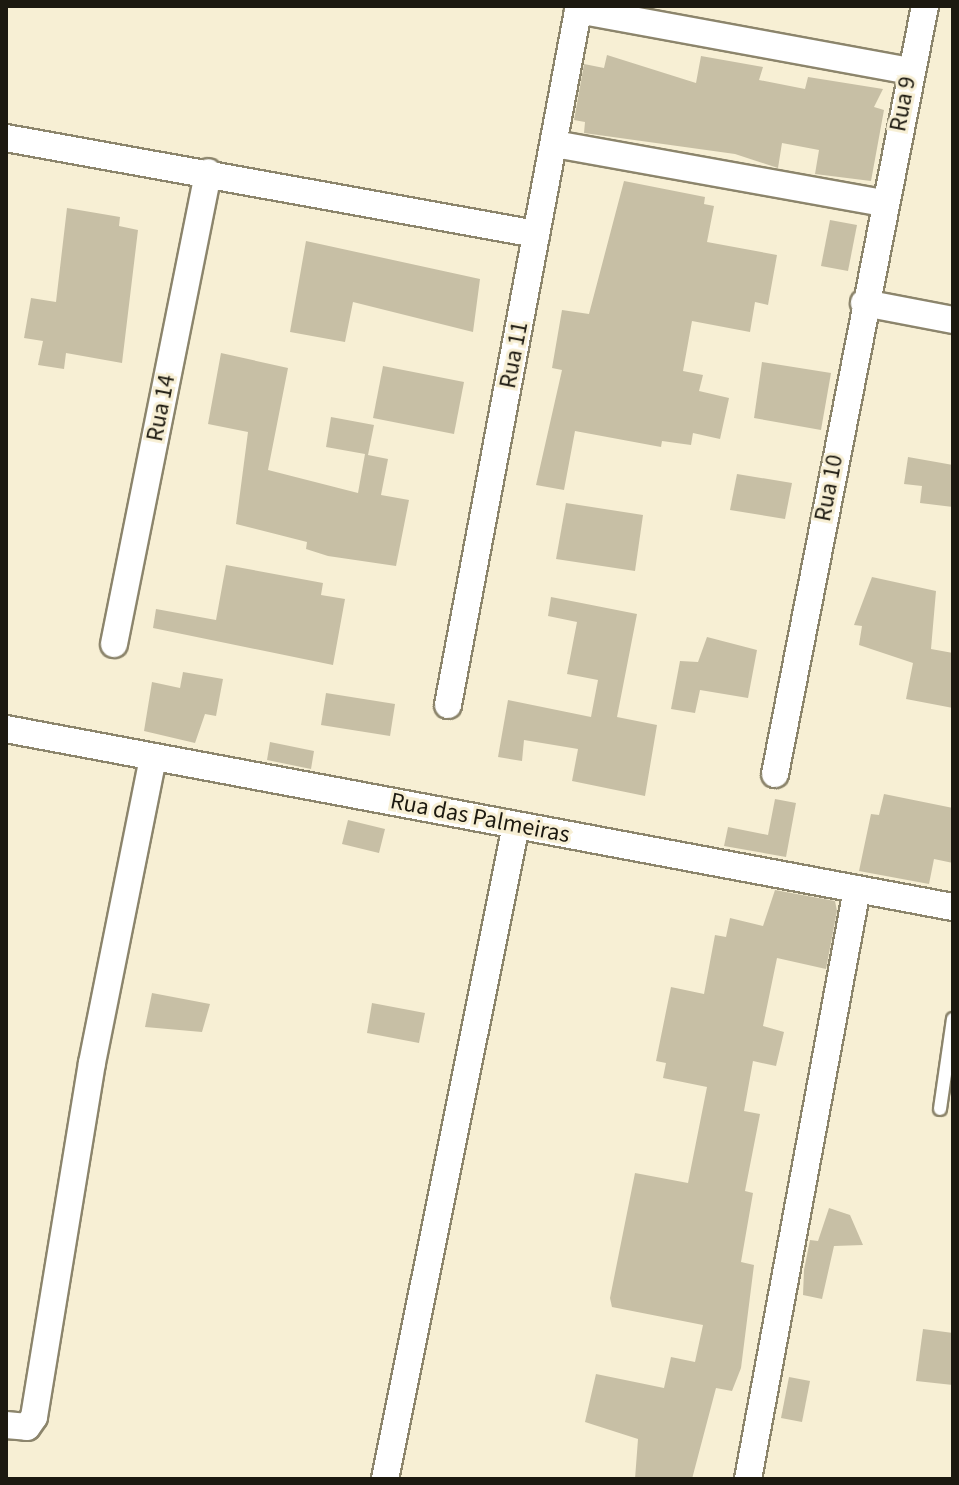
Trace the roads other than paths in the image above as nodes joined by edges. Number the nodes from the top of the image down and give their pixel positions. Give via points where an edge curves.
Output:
1 (925, 6) edge
2 (579, 8) edge
3 (909, 71) junction
4 (6, 138) edge
5 (555, 144) junction
6 (208, 172) junction
7 (883, 203) junction
8 (536, 234) junction
9 (864, 303) junction
10 (953, 320) edge
11 (114, 644) dead end
12 (448, 705) dead end
13 (6, 729) edge
14 (153, 757) junction
15 (775, 774) dead end
16 (516, 825) junction
17 (857, 889) junction
18 (953, 907) edge
19 (953, 1019) edge
20 (940, 1109) dead end
21 (6, 1425) edge
22 (385, 1479) edge
23 (748, 1479) edge

1 - 3 street, Rua 9
2 - 3 street
2 - 5 street, Rua 11
3 - 7 street, Rua 9
4 - 6 street
5 - 7 street
5 - 8 street, Rua 11
6 - 8 street
6 - 11 street, Rua 14
7 - 9 street, Rua 10
8 - 12 street, Rua 11
9 - 10 street
9 - 15 street, Rua 10
13 - 14 street, Rua das Palmeiras
14 - 16 street, Rua das Palmeiras
14 - 21 street via 92,1063 34,1417 27,1427
16 - 17 street, Rua das Palmeiras
16 - 22 street
17 - 18 street, Rua das Palmeiras
17 - 23 street
19 - 20 lane

